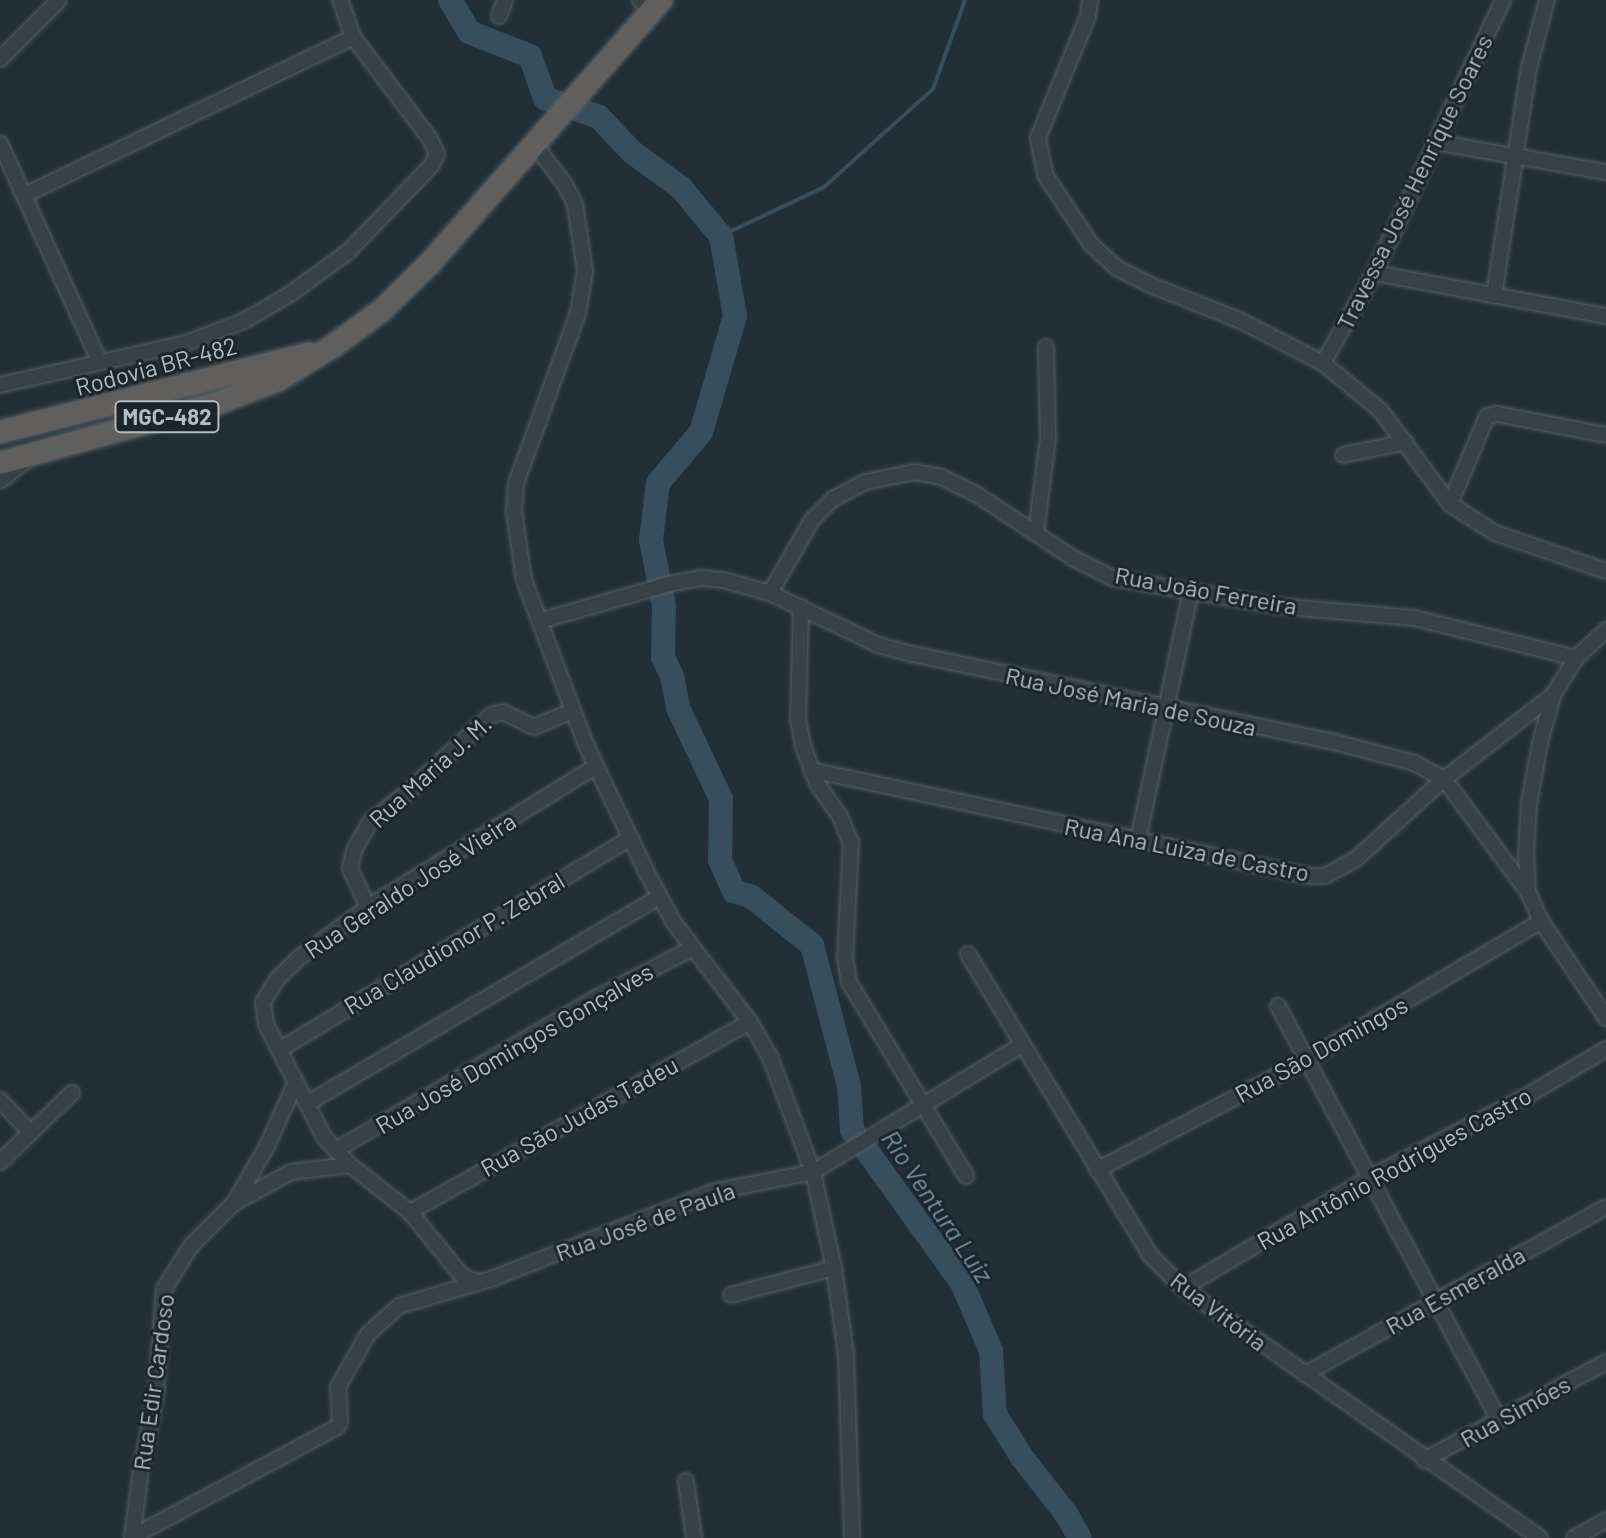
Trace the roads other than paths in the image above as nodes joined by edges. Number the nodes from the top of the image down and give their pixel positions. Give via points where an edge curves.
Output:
1 (59, 0) edge
2 (340, 0) edge
3 (505, 0) edge
4 (1090, 0) edge
5 (1102, 0) edge
6 (1503, 0) edge
7 (1547, 0) edge
8 (651, 4) edge
9 (499, 16) dead end
10 (1088, 16) junction
11 (353, 37) junction
12 (0, 59) edge
13 (1435, 142) junction
14 (0, 143) edge
15 (535, 145) junction
16 (1514, 156) junction
17 (1606, 172) edge
18 (25, 195) junction
19 (1374, 273) junction
20 (1494, 296) junction
21 (1606, 316) edge
22 (1046, 347) dead end
23 (325, 350) junction
24 (100, 362) junction
25 (1323, 363) junction
26 (0, 385) edge
27 (0, 432) edge
28 (1606, 435) edge
29 (1406, 442) junction
30 (34, 454) junction
31 (1343, 455) dead end
32 (0, 463) edge
33 (0, 481) edge
34 (1450, 504) junction
35 (1036, 533) junction
36 (1606, 571) edge
37 (1191, 591) junction
38 (770, 593) junction
39 (801, 607) junction
40 (543, 620) junction
41 (1606, 630) edge
42 (1576, 658) junction
43 (1553, 695) junction
44 (1169, 707) junction
45 (572, 711) junction
46 (596, 766) junction
47 (811, 770) junction
48 (1444, 779) junction
49 (631, 838) junction
50 (1138, 840) junction
51 (1528, 892) junction
52 (659, 897) junction
53 (368, 907) junction
54 (1541, 921) junction
55 (693, 948) junction
56 (968, 954) dead end
57 (1278, 1006) dead end
58 (1606, 1018) edge
59 (750, 1022) junction
60 (1022, 1045) junction
61 (1606, 1049) edge
62 (279, 1050) junction
63 (1308, 1059) junction
64 (296, 1082) junction
65 (72, 1093) dead end
66 (0, 1100) edge
67 (308, 1103) junction
68 (923, 1106) junction
69 (29, 1131) junction
70 (336, 1150) junction
71 (0, 1162) edge
72 (350, 1165) junction
73 (1097, 1170) junction
74 (813, 1172) junction
75 (966, 1176) dead end
76 (1371, 1177) junction
77 (234, 1203) junction
78 (1606, 1207) edge
79 (410, 1212) junction
80 (834, 1268) junction
81 (479, 1282) junction
82 (1183, 1288) junction
83 (731, 1295) dead end
84 (1433, 1301) junction
85 (1606, 1362) edge
86 (1305, 1374) junction
87 (1499, 1420) junction
88 (1424, 1460) junction
89 (686, 1481) dead end
90 (1606, 1520) edge
91 (132, 1537) edge
92 (694, 1538) edge
93 (852, 1538) edge
94 (1540, 1538) edge
95 (1574, 1538) edge

1 - 12 street
2 - 11 street
3 - 9 street
4 - 10 street
5 - 10 street
6 - 13 street, Travessa José Henrique Soares
7 - 16 street
8 - 15 highway, Rodovia BR-482 / MGC-482
10 - 25 street via 1038,138 1045,175 1068,214 1117,268
11 - 18 street
11 - 24 street via 430,139 437,154 431,166 348,252 290,294 244,321 186,343
13 - 16 street
13 - 19 street, Travessa José Henrique Soares
14 - 18 street
15 - 23 highway, Rodovia BR-482 / MGC-482 via 391,301
15 - 40 street via 575,204 585,271 578,313 516,483 514,511 524,580
16 - 17 street
16 - 20 street
18 - 24 street
19 - 20 street
19 - 25 street, Travessa José Henrique Soares
20 - 21 street
22 - 35 street via 1048,438
23 - 27 highway, Rodovia BR-482 / MGC-482
23 - 30 highway, Rodovia BR-482 / MGC-482 via 278,380 218,403
24 - 26 street
25 - 29 street via 1381,411
28 - 34 street via 1487,416
29 - 31 street
29 - 34 street
30 - 32 highway, Rodovia BR-482 / MGC-482
30 - 33 street
34 - 36 street via 1495,533
35 - 37 street, Rua João Ferreira via 1113,578
35 - 38 street, Rua João Ferreira via 941,477 914,472 886,475 833,499 812,520
37 - 42 street, Rua João Ferreira via 1277,606 1414,618
37 - 44 street
38 - 39 street, Rua José Maria de Souza
38 - 40 street, Rua José Maria de Souza via 700,578
39 - 44 street, Rua José Maria de Souza via 878,645
39 - 47 street via 798,718
40 - 45 street
41 - 42 street
42 - 43 street
43 - 48 street, Rua Ana Luiza de Castro
43 - 51 street via 1529,804
44 - 48 street, Rua José Maria de Souza via 1378,752
44 - 50 street
45 - 46 street
45 - 53 street, Rua Maria J. M. via 534,727 503,712 491,715 371,821 351,861 353,879
46 - 49 street
46 - 53 street, Rua Geraldo José Vieira
47 - 50 street, Rua Ana Luiza de Castro
47 - 68 street via 851,843 845,957 854,995
48 - 50 street, Rua Ana Luiza de Castro via 1356,859 1325,876
48 - 51 street, Rua José Maria de Souza
49 - 52 street
49 - 62 street, Rua Claudionor P. Zebral
51 - 54 street, Rua José Maria de Souza
52 - 55 street
52 - 67 street
53 - 62 street, Rua Geraldo José Vieira via 300,957 267,992 261,1011
54 - 58 street, Rua José Maria de Souza
54 - 63 street, Rua São Domingos
55 - 59 street
55 - 70 street, Rua José Domingos Gonçalves via 596,998
56 - 60 street, Rua Vitória
57 - 63 street
59 - 74 street via 780,1079
59 - 79 street, Rua São Judas Tadeu
60 - 68 street, Rua José de Paula
60 - 73 street, Rua Vitória
61 - 76 street, Rua Antônio Rodrigues Castro
62 - 64 street, Rua Geraldo José Vieira
63 - 73 street, Rua São Domingos
63 - 76 street
64 - 67 street, Rua Geraldo José Vieira
64 - 77 street
65 - 69 street
66 - 69 street
67 - 70 street, Rua Geraldo José Vieira
68 - 74 street, Rua José de Paula
68 - 75 street
69 - 71 street
70 - 72 street, Rua Geraldo José Vieira
72 - 77 street via 291,1172
72 - 79 street, Rua Geraldo José Vieira
73 - 82 street, Rua Vitória via 1136,1237
74 - 80 street
74 - 81 street, Rua José de Paula via 712,1192
76 - 82 street, Rua Antônio Rodrigues Castro
76 - 84 street
77 - 91 street, Rua Edir Cardoso via 191,1246 164,1289 156,1394
78 - 84 street, Rua Esmeralda
79 - 81 street, Rua Geraldo José Vieira via 462,1276
80 - 83 street
80 - 93 street via 848,1384
81 - 91 street, Rua José de Paula via 410,1301 376,1325 338,1387 337,1427
82 - 86 street, Rua Vitória
84 - 86 street, Rua Esmeralda
84 - 87 street
85 - 87 street, Rua Simões
86 - 88 street, Rua Vitória
87 - 88 street, Rua Simões
88 - 94 street, Rua Vitória
89 - 92 street
90 - 95 street

